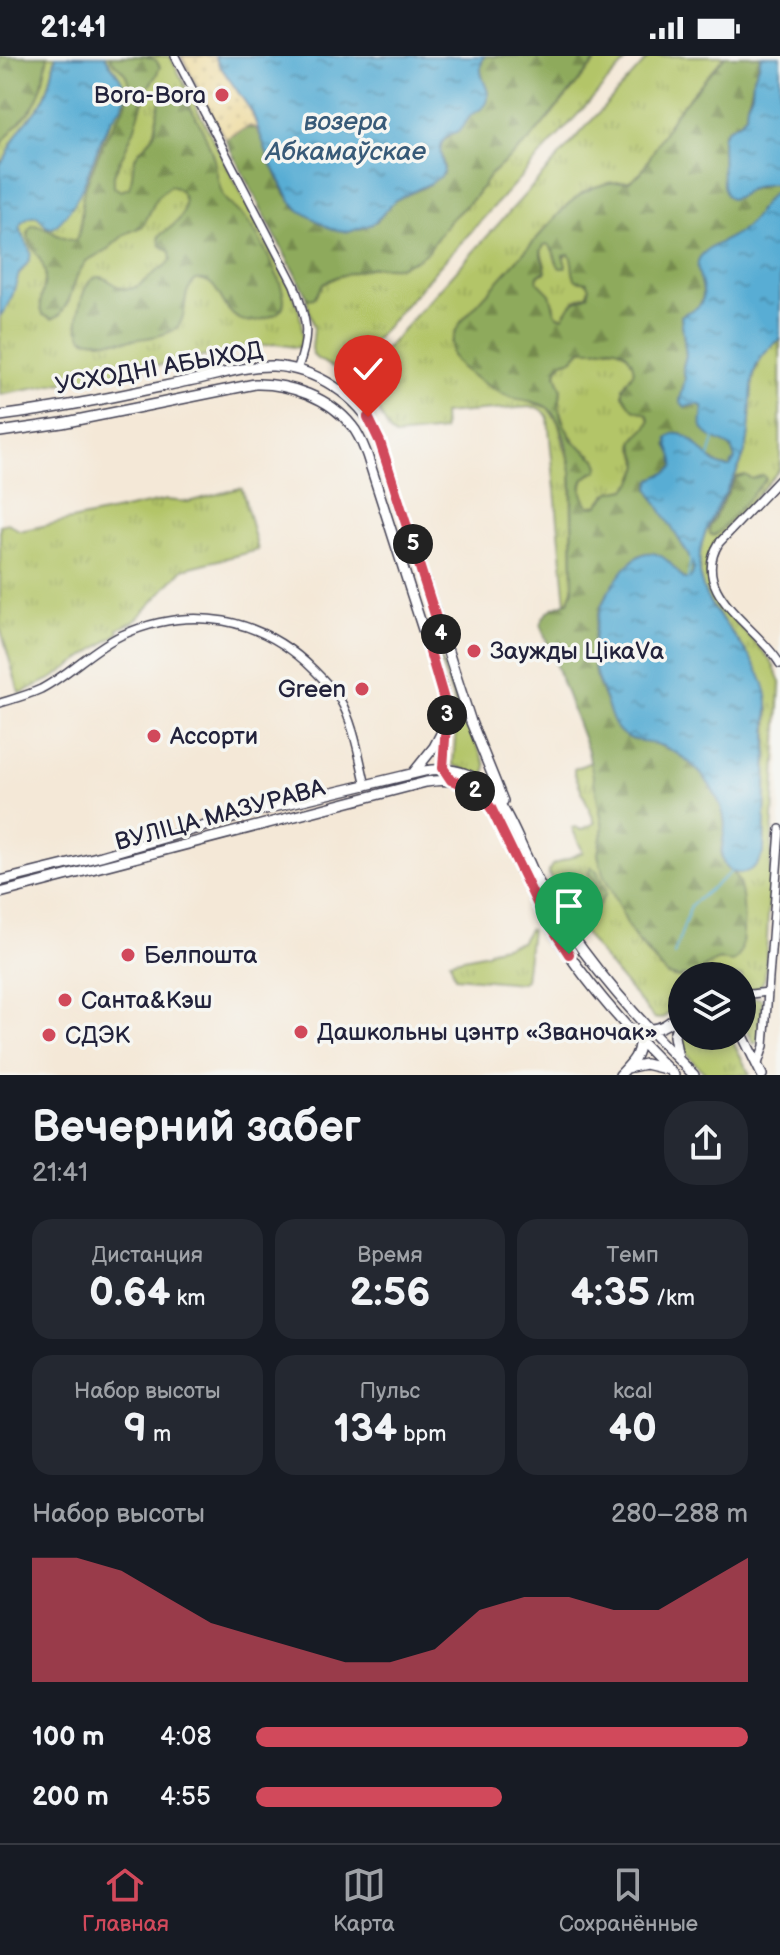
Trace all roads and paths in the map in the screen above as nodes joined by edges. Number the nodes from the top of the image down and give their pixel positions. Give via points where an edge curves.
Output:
1 (175, 56) edge
2 (297, 370) junction
3 (0, 416) edge
4 (0, 432) edge
5 (780, 479) edge
6 (443, 640) junction
7 (428, 645) junction
8 (780, 664) edge
9 (0, 703) edge
10 (447, 718) junction
11 (443, 768) junction
12 (412, 774) junction
13 (451, 780) junction
14 (366, 786) junction
15 (369, 798) junction
16 (508, 815) junction
17 (780, 829) edge
18 (0, 881) edge
19 (0, 893) edge
20 (768, 992) junction
21 (756, 993) edge
22 (668, 1022) edge
23 (648, 1029) junction
24 (639, 1040) junction
25 (677, 1050) edge
26 (751, 1050) edge
27 (679, 1061) junction
28 (758, 1064) junction
29 (624, 1072) edge
30 (672, 1073) edge
31 (694, 1075) edge
32 (762, 1075) edge

1 - 2 street via 302,305 307,342
2 - 3 main road, УСХОДНІ АБЫХОД via 258,367
2 - 6 main road, УСХОДНІ АБЫХОД via 341,391 373,425
4 - 7 main road, УСХОДНІ АБЫХОД via 255,384 304,392 343,416 360,439
5 - 8 street via 719,543 710,567 721,598
6 - 7 main road
6 - 16 main road, УСХОДНІ АБЫХОД
7 - 10 main road, УСХОДНІ АБЫХОД
9 - 14 street via 40,690 139,628 185,618 231,622 279,642 338,697
10 - 11 main road, УСХОДНІ АБЫХОД
10 - 12 main road via 434,747
11 - 12 main road, ВУЛІЦА МАЗУРАВА
11 - 13 main road
11 - 16 main road via 476,779
12 - 14 main road, ВУЛІЦА МАЗУРАВА
13 - 15 main road, ВУЛІЦА МАЗУРАВА
13 - 24 main road via 470,787 491,808 553,931 592,987
14 - 15 main road
14 - 18 main road, ВУЛІЦА МАЗУРАВА
15 - 19 main road, ВУЛІЦА МАЗУРАВА
16 - 23 main road via 551,904
17 - 20 street
20 - 21 street
20 - 28 street
22 - 23 main road
23 - 27 main road
24 - 29 main road via 638,1054
24 - 30 main road
25 - 27 main road
26 - 28 main road
27 - 31 main road
28 - 32 main road
29 - 30 main road via 645,1064

